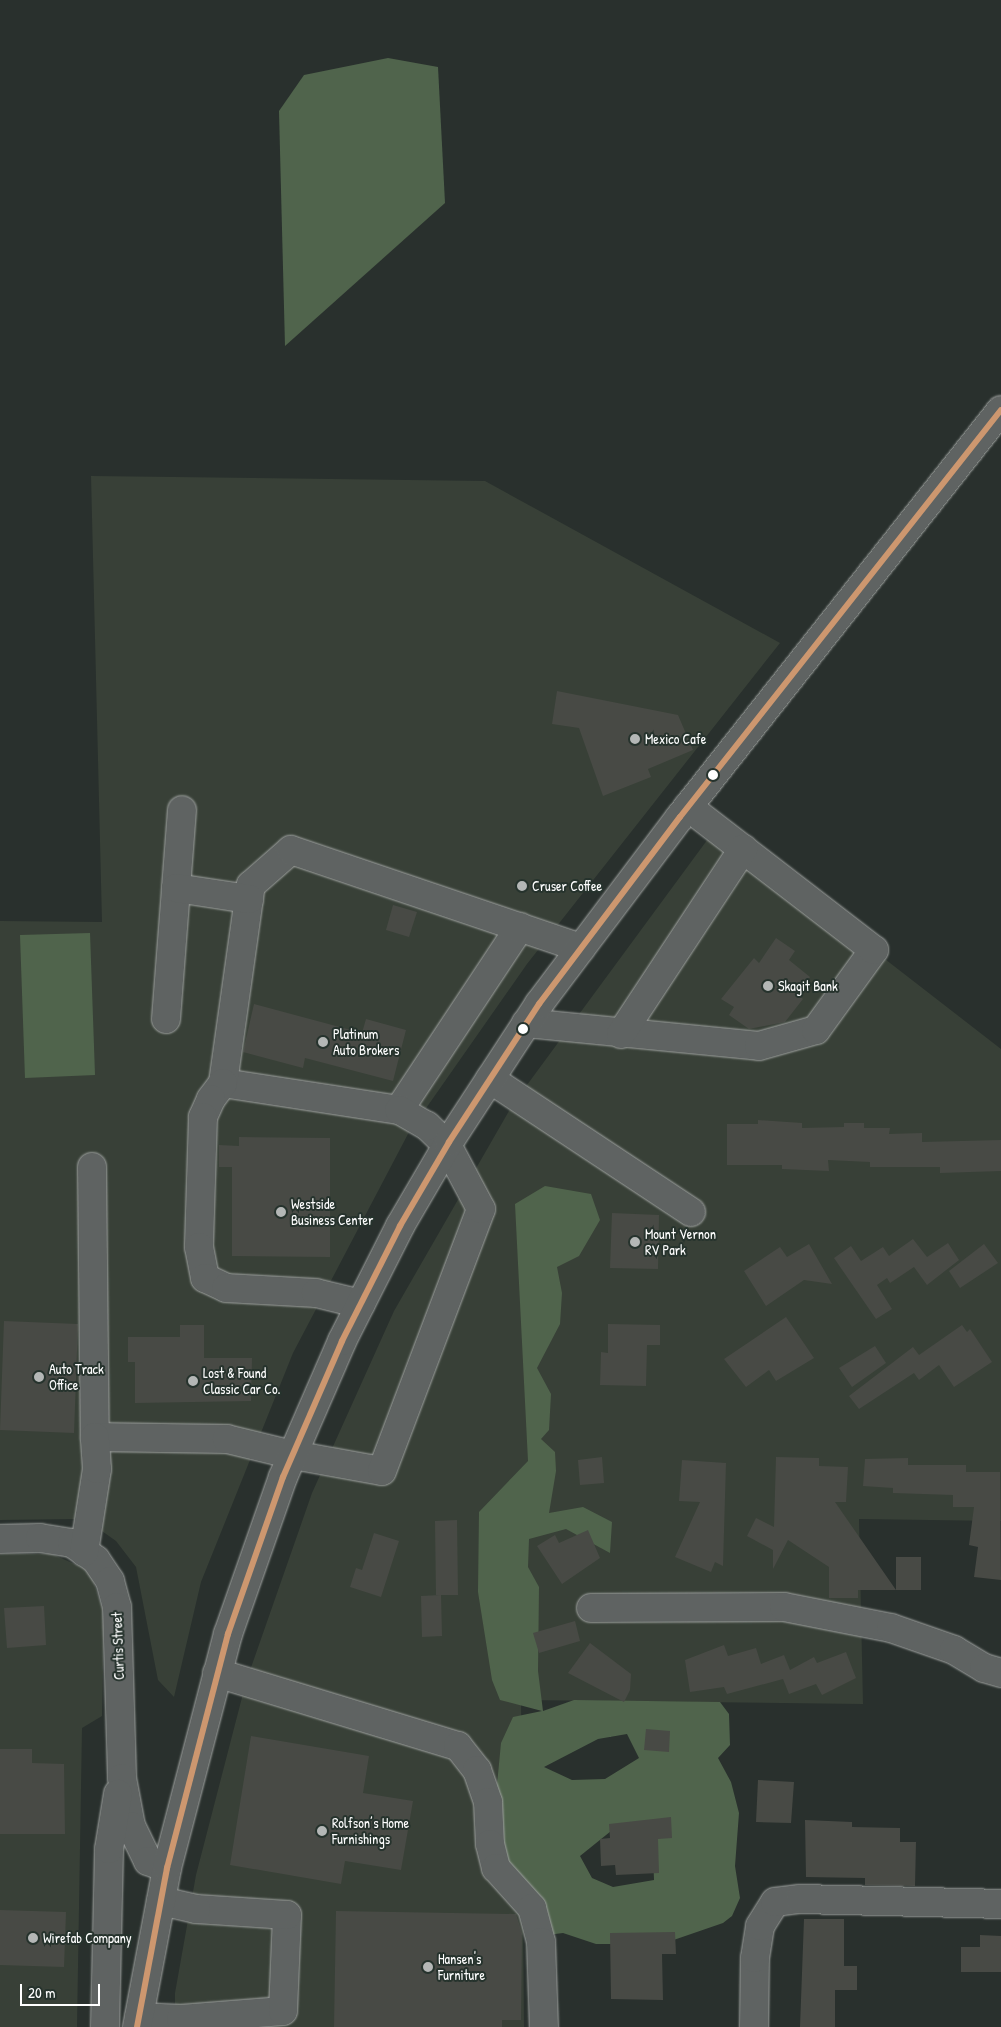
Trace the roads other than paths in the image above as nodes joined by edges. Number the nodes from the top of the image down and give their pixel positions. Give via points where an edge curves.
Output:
1 (1001, 410) edge
2 (182, 810) dead end
3 (684, 812) junction
4 (742, 849) junction
5 (176, 888) junction
6 (249, 898) junction
7 (520, 927) junction
8 (581, 948) junction
9 (166, 1019) dead end
10 (526, 1023) junction
11 (621, 1034) junction
12 (490, 1079) junction
13 (223, 1083) junction
14 (399, 1110) junction
15 (447, 1145) junction
16 (92, 1167) dead end
17 (692, 1212) dead end
18 (361, 1304) junction
19 (95, 1437) junction
20 (293, 1455) junction
21 (0, 1539) edge
22 (84, 1552) junction
23 (591, 1608) dead end
24 (217, 1673) junction
25 (1001, 1673) edge
26 (122, 1778) junction
27 (168, 1868) junction
28 (161, 1901) junction
29 (1001, 1904) edge
30 (138, 2022) edge
31 (105, 2027) edge
32 (544, 2027) edge
33 (754, 2027) edge

1 - 3 main road
2 - 5 main road
3 - 4 main road
3 - 8 main road
4 - 11 main road
4 - 11 main road via 874,950 816,1030 758,1046
5 - 6 main road
5 - 9 main road
6 - 7 main road via 250,885 291,850
6 - 13 main road
7 - 8 main road
7 - 14 main road
8 - 10 main road
10 - 11 main road
10 - 12 main road
12 - 15 main road
12 - 17 main road
13 - 14 main road
13 - 18 main road via 210,1099 203,1117 199,1247 205,1278 226,1288 316,1292
14 - 15 main road via 427,1126
15 - 18 main road via 400,1226
15 - 20 main road via 481,1209 382,1471
16 - 19 main road
18 - 20 main road
19 - 20 main road via 226,1439
19 - 22 main road via 97,1469
20 - 24 main road via 262,1534
21 - 22 main road, Curtis Street via 40,1538 72,1544
22 - 26 main road, Curtis Street via 96,1560 110,1581 117,1607
23 - 25 main road via 784,1607 891,1628 954,1650 984,1668
24 - 27 main road
24 - 32 main road via 458,1746 477,1770 488,1802 490,1844 496,1868 532,1908 541,1942
26 - 27 main road, Curtis Street via 131,1826 148,1861
26 - 31 main road, Curtis Street via 109,1849
27 - 28 main road
28 - 30 main road
28 - 30 main road via 196,1909 287,1915 283,2011
29 - 33 main road via 785,1900 769,1909 760,1926 754,1958

